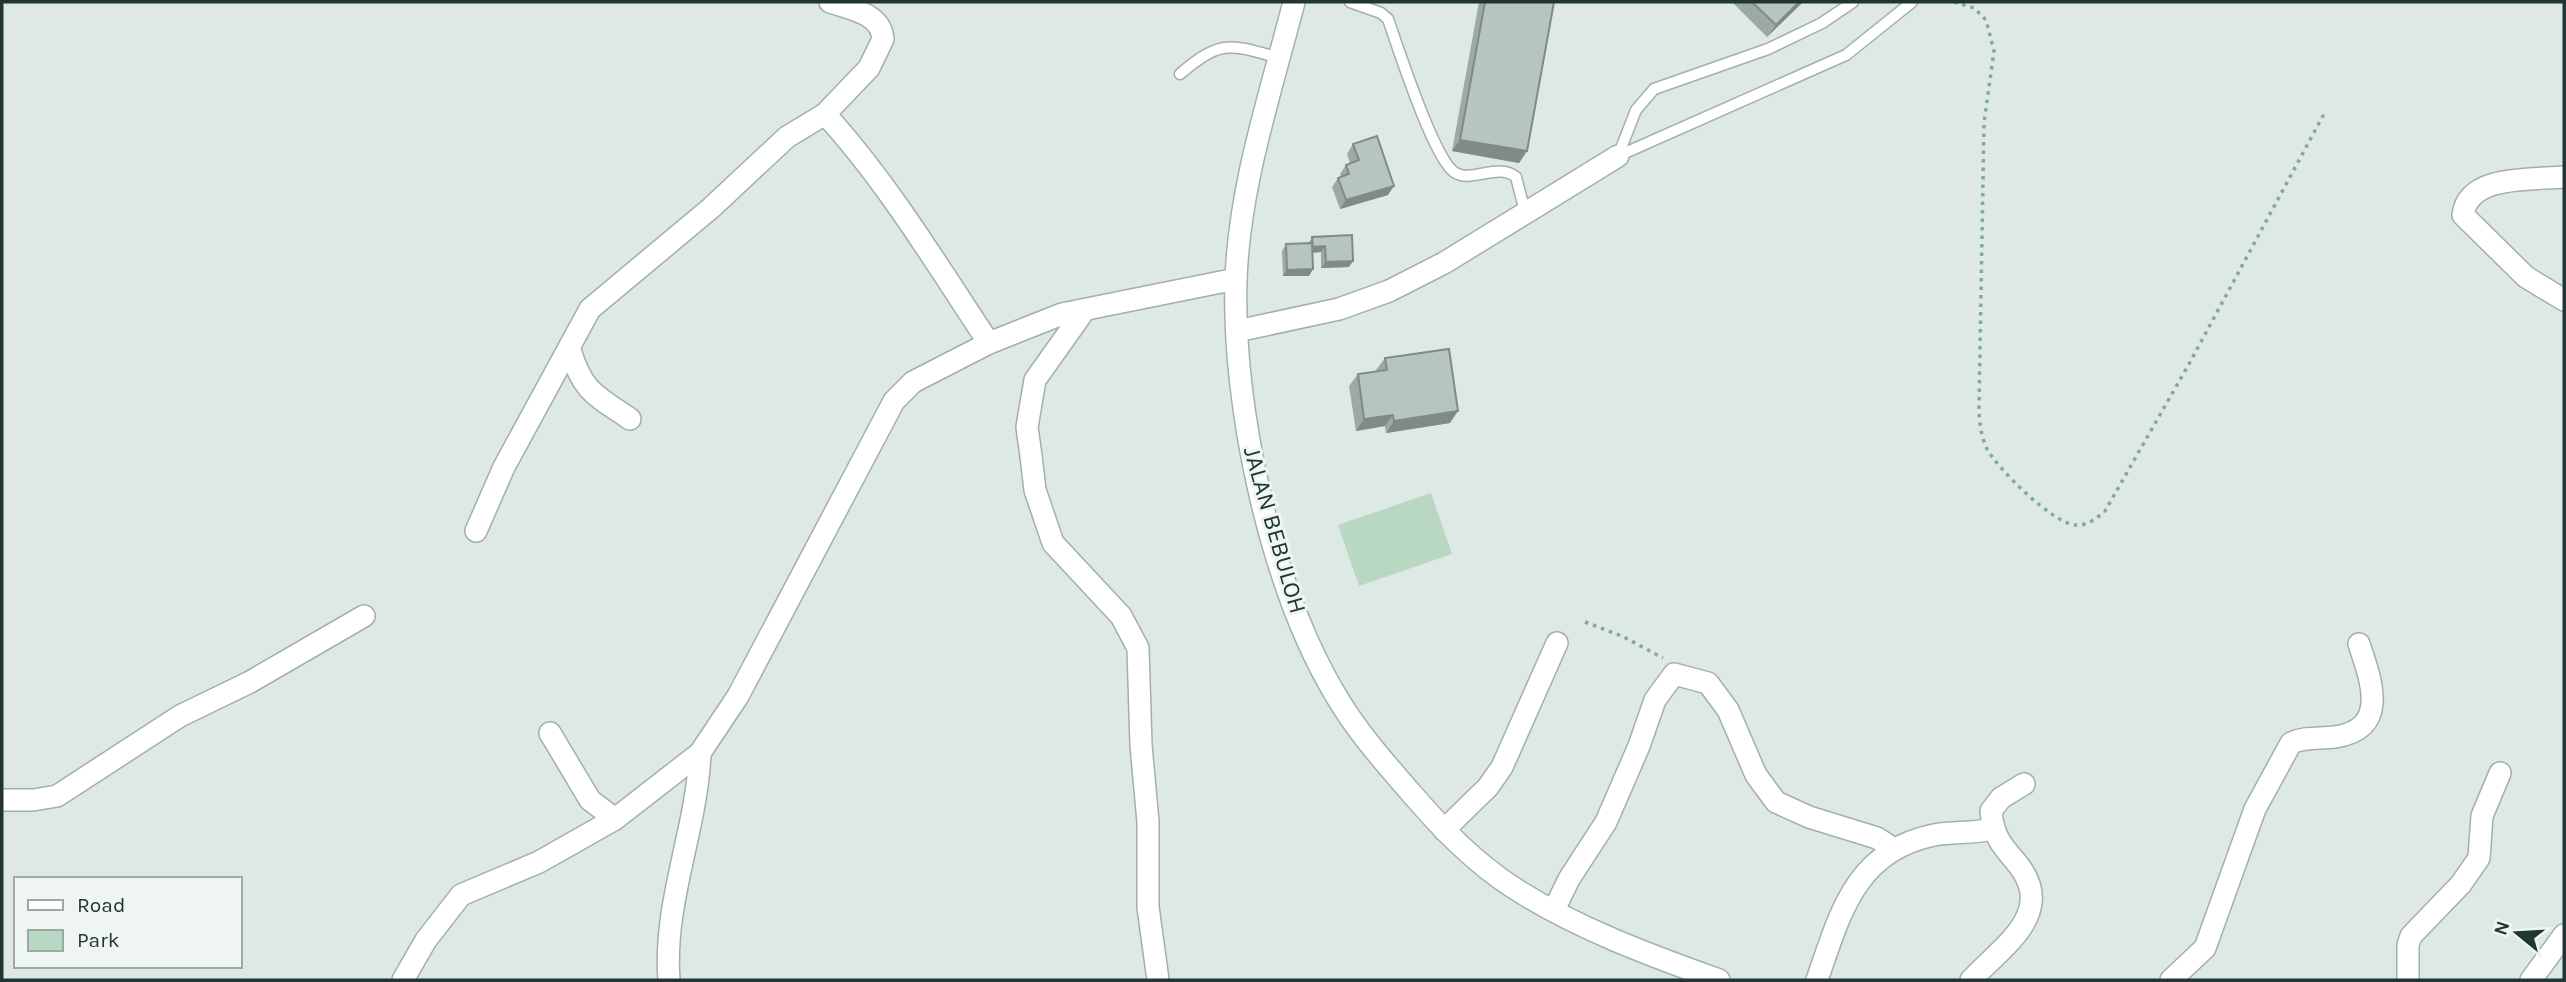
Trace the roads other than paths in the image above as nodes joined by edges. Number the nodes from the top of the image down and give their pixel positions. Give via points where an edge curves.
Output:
1 (830, 2) edge
2 (1294, 2) edge
3 (1350, 2) edge
4 (1853, 2) edge
5 (1912, 2) edge
6 (1279, 58) junction
7 (1180, 74) dead end
8 (825, 114) junction
9 (1618, 156) junction
10 (2564, 177) edge
11 (1525, 212) junction
12 (1236, 279) junction
13 (2564, 300) edge
14 (1084, 311) junction
15 (1237, 331) junction
16 (989, 343) junction
17 (570, 350) junction
18 (630, 419) dead end
19 (476, 531) dead end
20 (364, 616) dead end
21 (1557, 643) dead end
22 (2359, 645) dead end
23 (550, 733) dead end
24 (700, 753) junction
25 (2500, 773) dead end
26 (2024, 784) dead end
27 (2, 800) edge
28 (615, 819) junction
29 (1992, 829) junction
30 (1444, 830) junction
31 (1894, 849) junction
32 (1554, 910) junction
33 (2564, 935) edge
34 (403, 980) edge
35 (669, 980) edge
36 (1158, 980) edge
37 (1718, 980) edge
38 (1816, 980) edge
39 (1971, 980) edge
40 (2171, 980) edge
41 (2408, 980) edge
42 (2531, 980) edge

1 - 8 street via 869,15 883,39 869,68
2 - 6 street, JALAN BEBULOH
3 - 11 lane via 1388,19 1442,158 1451,169 1466,176 1512,174
4 - 9 lane via 1768,49 1654,89 1636,110
5 - 9 lane via 1846,55
6 - 7 lane via 1236,46 1221,47
6 - 12 street, JALAN BEBULOH via 1245,205
8 - 16 street via 901,211
8 - 17 street via 787,137 590,309
9 - 11 street
10 - 13 street via 2481,187 2469,197 2463,215 2526,277
11 - 15 street via 1389,291 1339,309
12 - 14 street
12 - 15 street, JALAN BEBULOH
14 - 16 street via 1062,314
14 - 36 street via 1035,380 1027,427 1038,502 1053,543 1121,617 1138,648 1148,907
15 - 30 street, JALAN BEBULOH via 1243,421 1271,536 1298,617 1323,673 1357,727
16 - 24 street via 913,382 894,401 738,696
17 - 18 street via 578,377
17 - 19 street via 503,467
20 - 27 street via 250,682 180,716 57,796
21 - 30 street via 1502,767
22 - 40 street via 2374,692 2366,720 2342,736 2291,743 2255,809 2205,948
23 - 28 street via 590,800
24 - 28 street
24 - 35 street via 673,893
25 - 41 street via 2482,816 2479,858 2461,884 2411,936
26 - 29 street via 2001,798 1991,811
28 - 34 street via 539,862 461,895 426,940
29 - 31 street via 1935,835
29 - 39 street via 2030,884 2032,908 2024,925
30 - 32 street, JALAN BEBULOH via 1472,857
31 - 32 street via 1877,838 1776,802 1756,775 1728,710 1708,683 1674,674 1655,700 1605,822
31 - 38 street via 1857,882
32 - 37 street, JALAN BEBULOH
33 - 42 street

